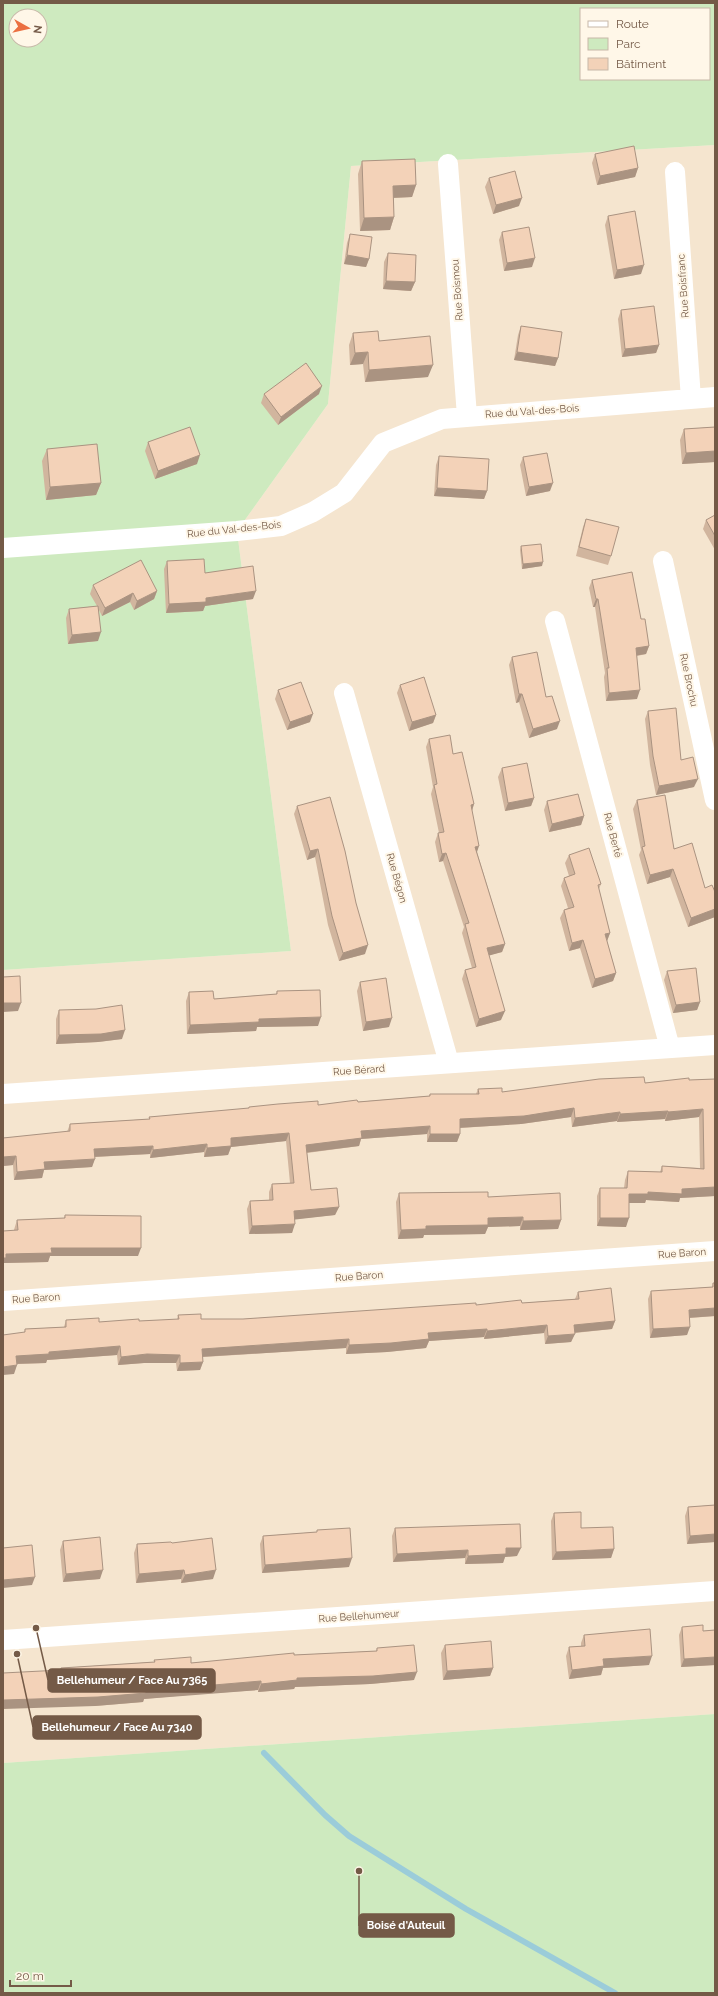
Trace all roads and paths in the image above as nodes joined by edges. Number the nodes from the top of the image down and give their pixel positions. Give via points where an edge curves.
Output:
1 (448, 164) dead end
2 (674, 172) dead end
3 (715, 397) edge
4 (691, 399) junction
5 (467, 416) junction
6 (3, 548) edge
7 (663, 561) dead end
8 (555, 621) dead end
9 (344, 693) dead end
10 (715, 800) edge
11 (715, 1045) edge
12 (670, 1048) junction
13 (449, 1063) junction
14 (3, 1094) edge
15 (715, 1251) edge
16 (3, 1301) edge
17 (715, 1591) edge
18 (3, 1640) edge

1 - 5 street, Rue Boismou
2 - 4 street, Rue Boisfranc
3 - 4 street, Rue du Val-des-Bois
4 - 5 street, Rue du Val-des-Bois
5 - 6 street, Rue du Val-des-Bois via 442,419 383,443 344,493 314,512 280,526
7 - 10 street, Rue Brochu
8 - 12 street, Rue Berté
9 - 13 street, Rue Bégon
11 - 12 street, Rue Bérard
12 - 13 street, Rue Bérard
13 - 14 street, Rue Bérard
15 - 16 street, Rue Baron
17 - 18 street, Rue Bellehumeur

